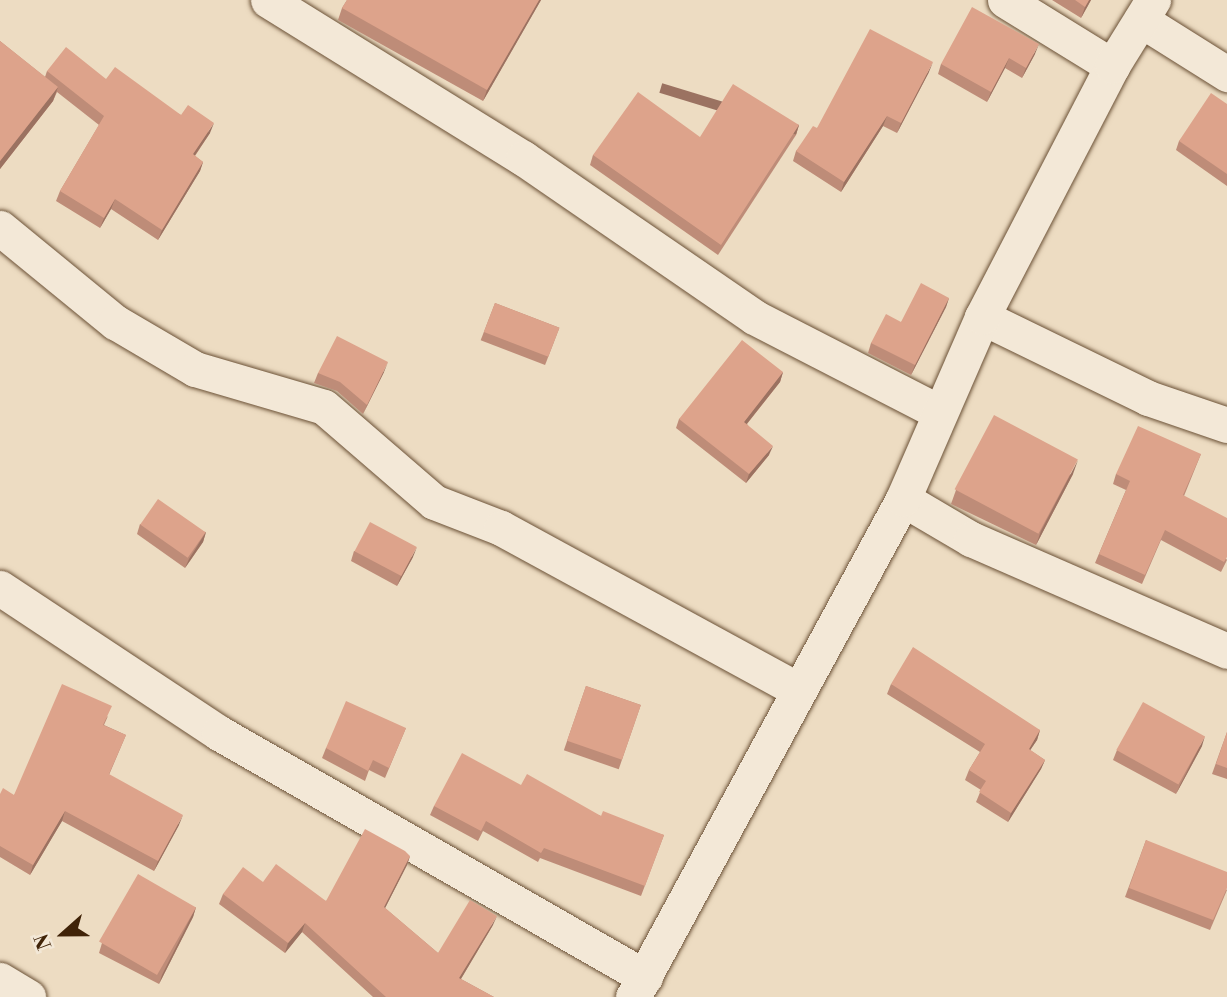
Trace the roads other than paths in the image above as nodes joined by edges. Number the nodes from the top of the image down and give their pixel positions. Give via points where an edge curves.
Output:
1 (268, 0) edge
2 (1005, 0) edge
3 (1147, 10) edge
4 (1112, 66) junction
5 (1227, 74) edge
6 (0, 228) edge
7 (982, 317) junction
8 (939, 412) junction
9 (1227, 425) edge
10 (904, 499) junction
11 (0, 588) edge
12 (1227, 651) edge
13 (796, 689) junction
14 (0, 980) edge
15 (639, 987) edge
16 (28, 997) edge

1 - 8 street via 523,158 754,317
2 - 4 street
3 - 4 street
3 - 5 street
4 - 7 street
6 - 13 street via 115,322 195,369 324,407 434,502 501,528
7 - 8 street
7 - 9 street via 1148,398
8 - 10 street
10 - 12 street via 971,539
10 - 13 street
11 - 15 street via 219,733
13 - 15 street
14 - 16 street

